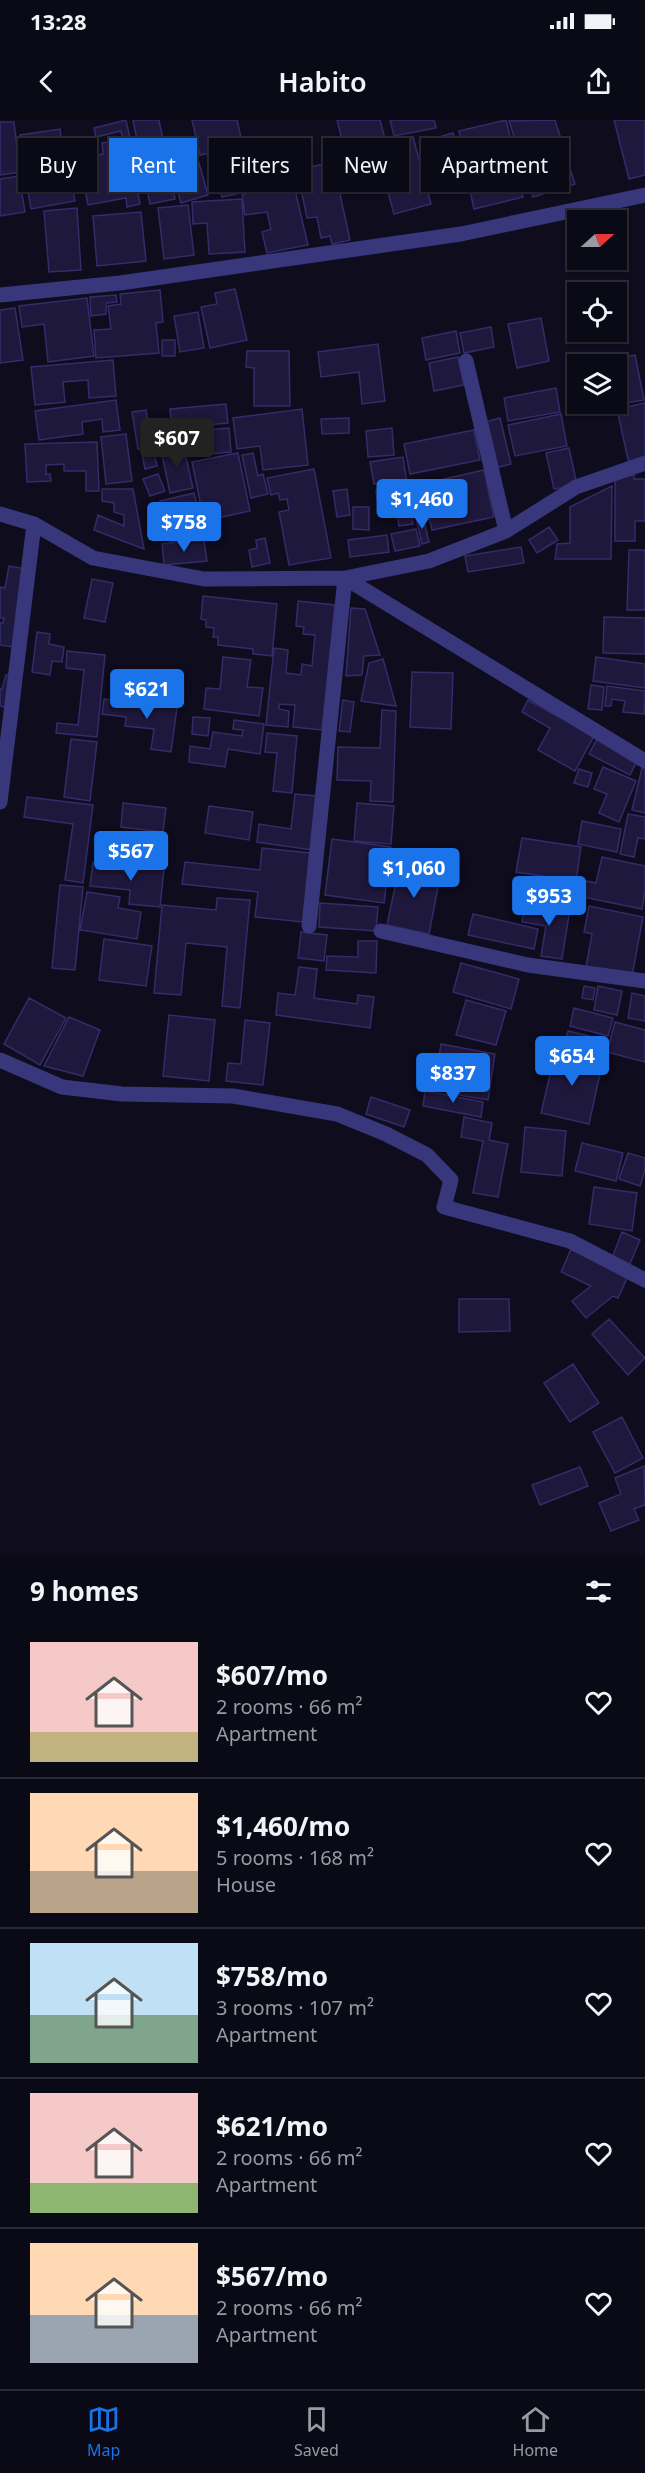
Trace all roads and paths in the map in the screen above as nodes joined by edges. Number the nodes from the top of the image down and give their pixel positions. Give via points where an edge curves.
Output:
1 (645, 195) edge
2 (0, 295) edge
3 (466, 362) dead end
4 (645, 463) edge
5 (0, 514) edge
6 (34, 524) junction
7 (506, 531) junction
8 (345, 578) junction
9 (645, 761) edge
10 (0, 802) edge
11 (309, 926) dead end
12 (381, 931) dead end
13 (645, 981) edge
14 (0, 1060) edge
15 (645, 1280) edge

1 - 2 street via 461,234 120,283
3 - 7 street
4 - 7 street via 576,487
5 - 6 street
6 - 8 street via 93,558 204,579
6 - 10 street
7 - 8 street via 429,561
8 - 9 street
8 - 11 street
12 - 13 street via 528,965
14 - 15 street via 62,1087 122,1094 233,1096 337,1114 427,1155 451,1180 444,1207 570,1240

